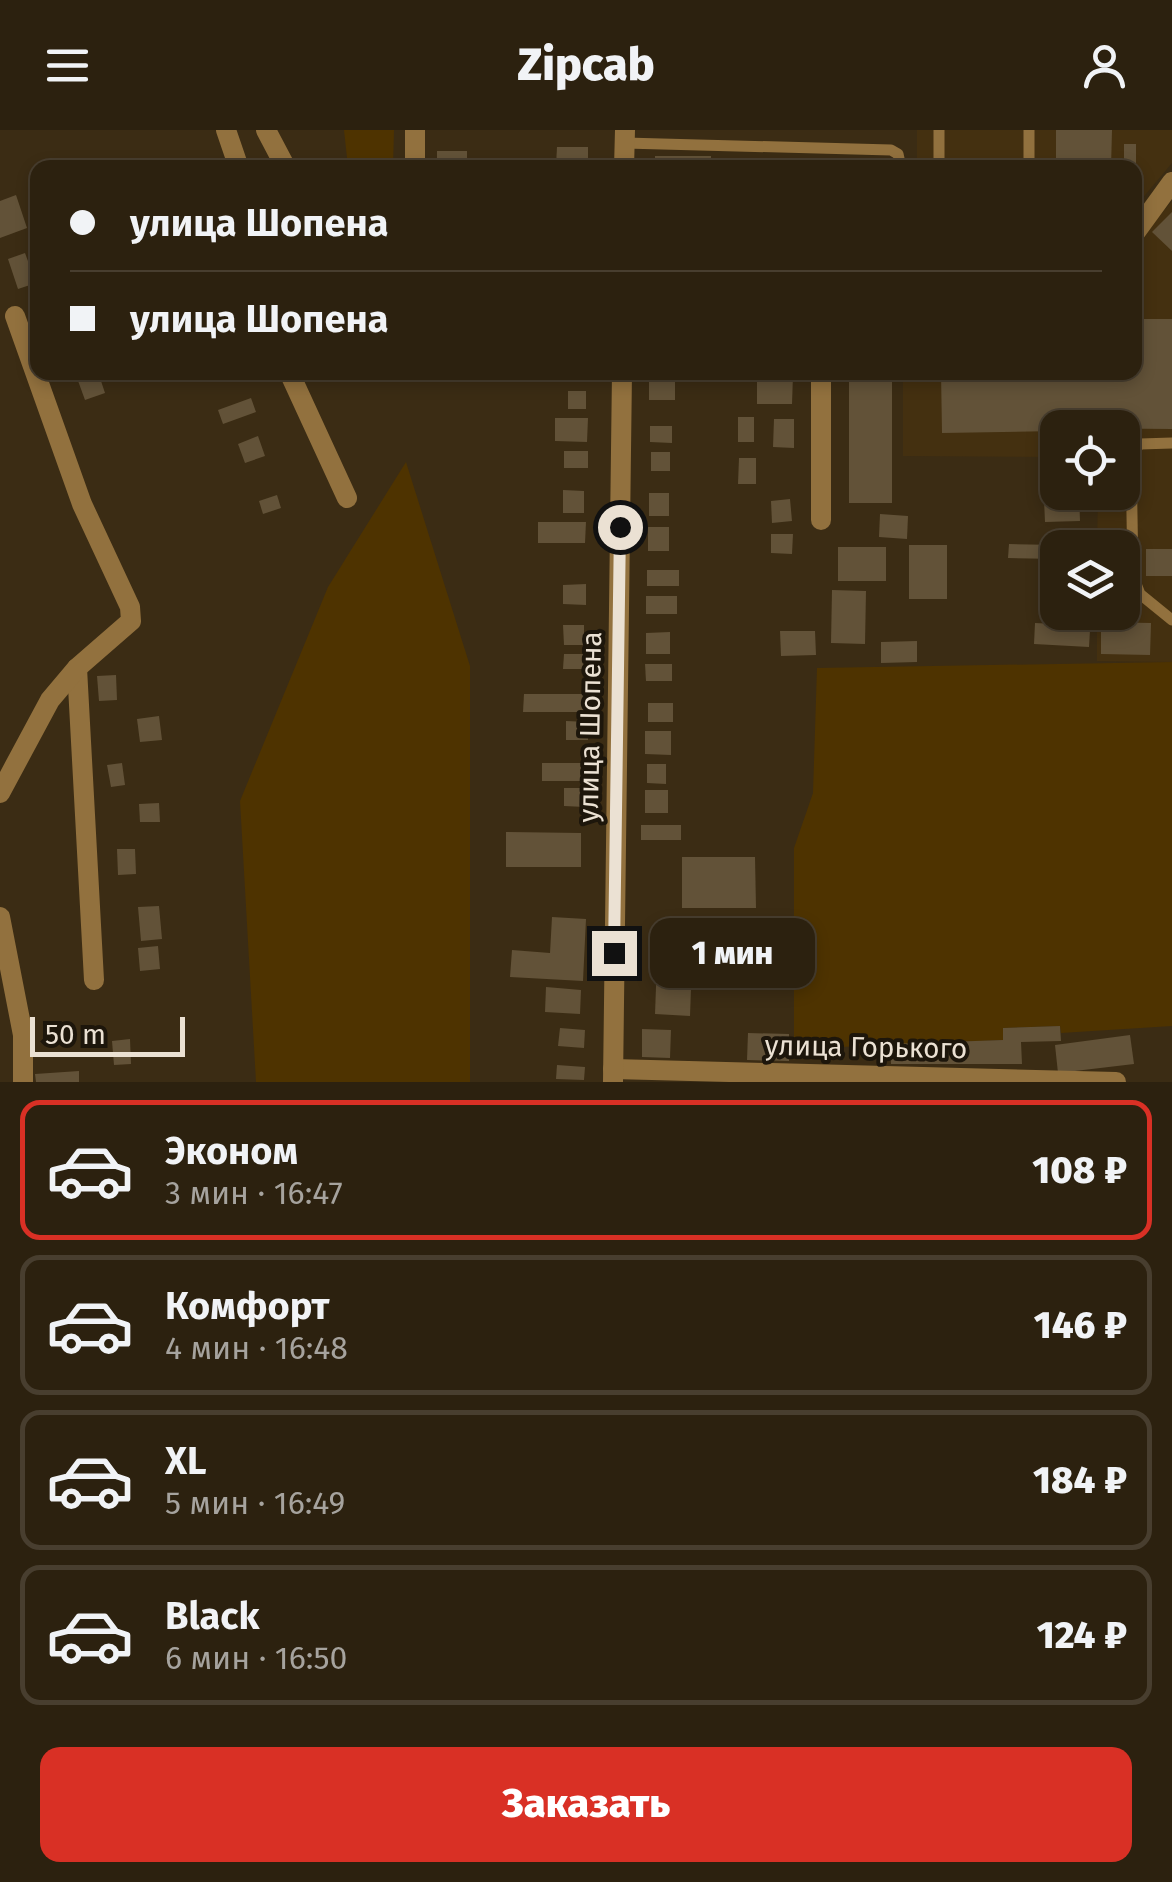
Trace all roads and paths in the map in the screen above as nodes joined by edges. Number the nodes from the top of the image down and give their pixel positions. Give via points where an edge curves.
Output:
1 (226, 130) edge
2 (266, 130) edge
3 (416, 130) edge
4 (940, 130) edge
5 (1029, 130) edge
6 (625, 137) edge
7 (236, 160) edge
8 (282, 160) edge
9 (415, 160) edge
10 (899, 160) edge
11 (939, 160) edge
12 (1029, 160) edge
13 (1172, 182) edge
14 (1142, 214) edge
15 (15, 316) dead end
16 (30, 358) edge
17 (38, 380) edge
18 (293, 380) edge
19 (622, 380) edge
20 (821, 380) edge
21 (1172, 443) edge
22 (347, 498) dead end
23 (821, 520) dead end
24 (1172, 620) edge
25 (77, 668) junction
26 (0, 793) edge
27 (0, 917) edge
28 (94, 980) dead end
29 (613, 1075) edge
30 (23, 1082) edge
31 (1116, 1082) edge

1 - 7 street
2 - 8 street
3 - 9 street
4 - 11 lane
5 - 12 lane
6 - 10 lane via 890,150
13 - 14 street
15 - 16 street
17 - 25 street via 82,504 130,607 125,630
18 - 22 street
19 - 29 street, улица Шопена
20 - 23 street
21 - 24 lane via 1140,444 1131,455 1135,586
25 - 26 street via 28,734
25 - 28 street
27 - 30 street via 24,1035
29 - 31 street, улица Горького

